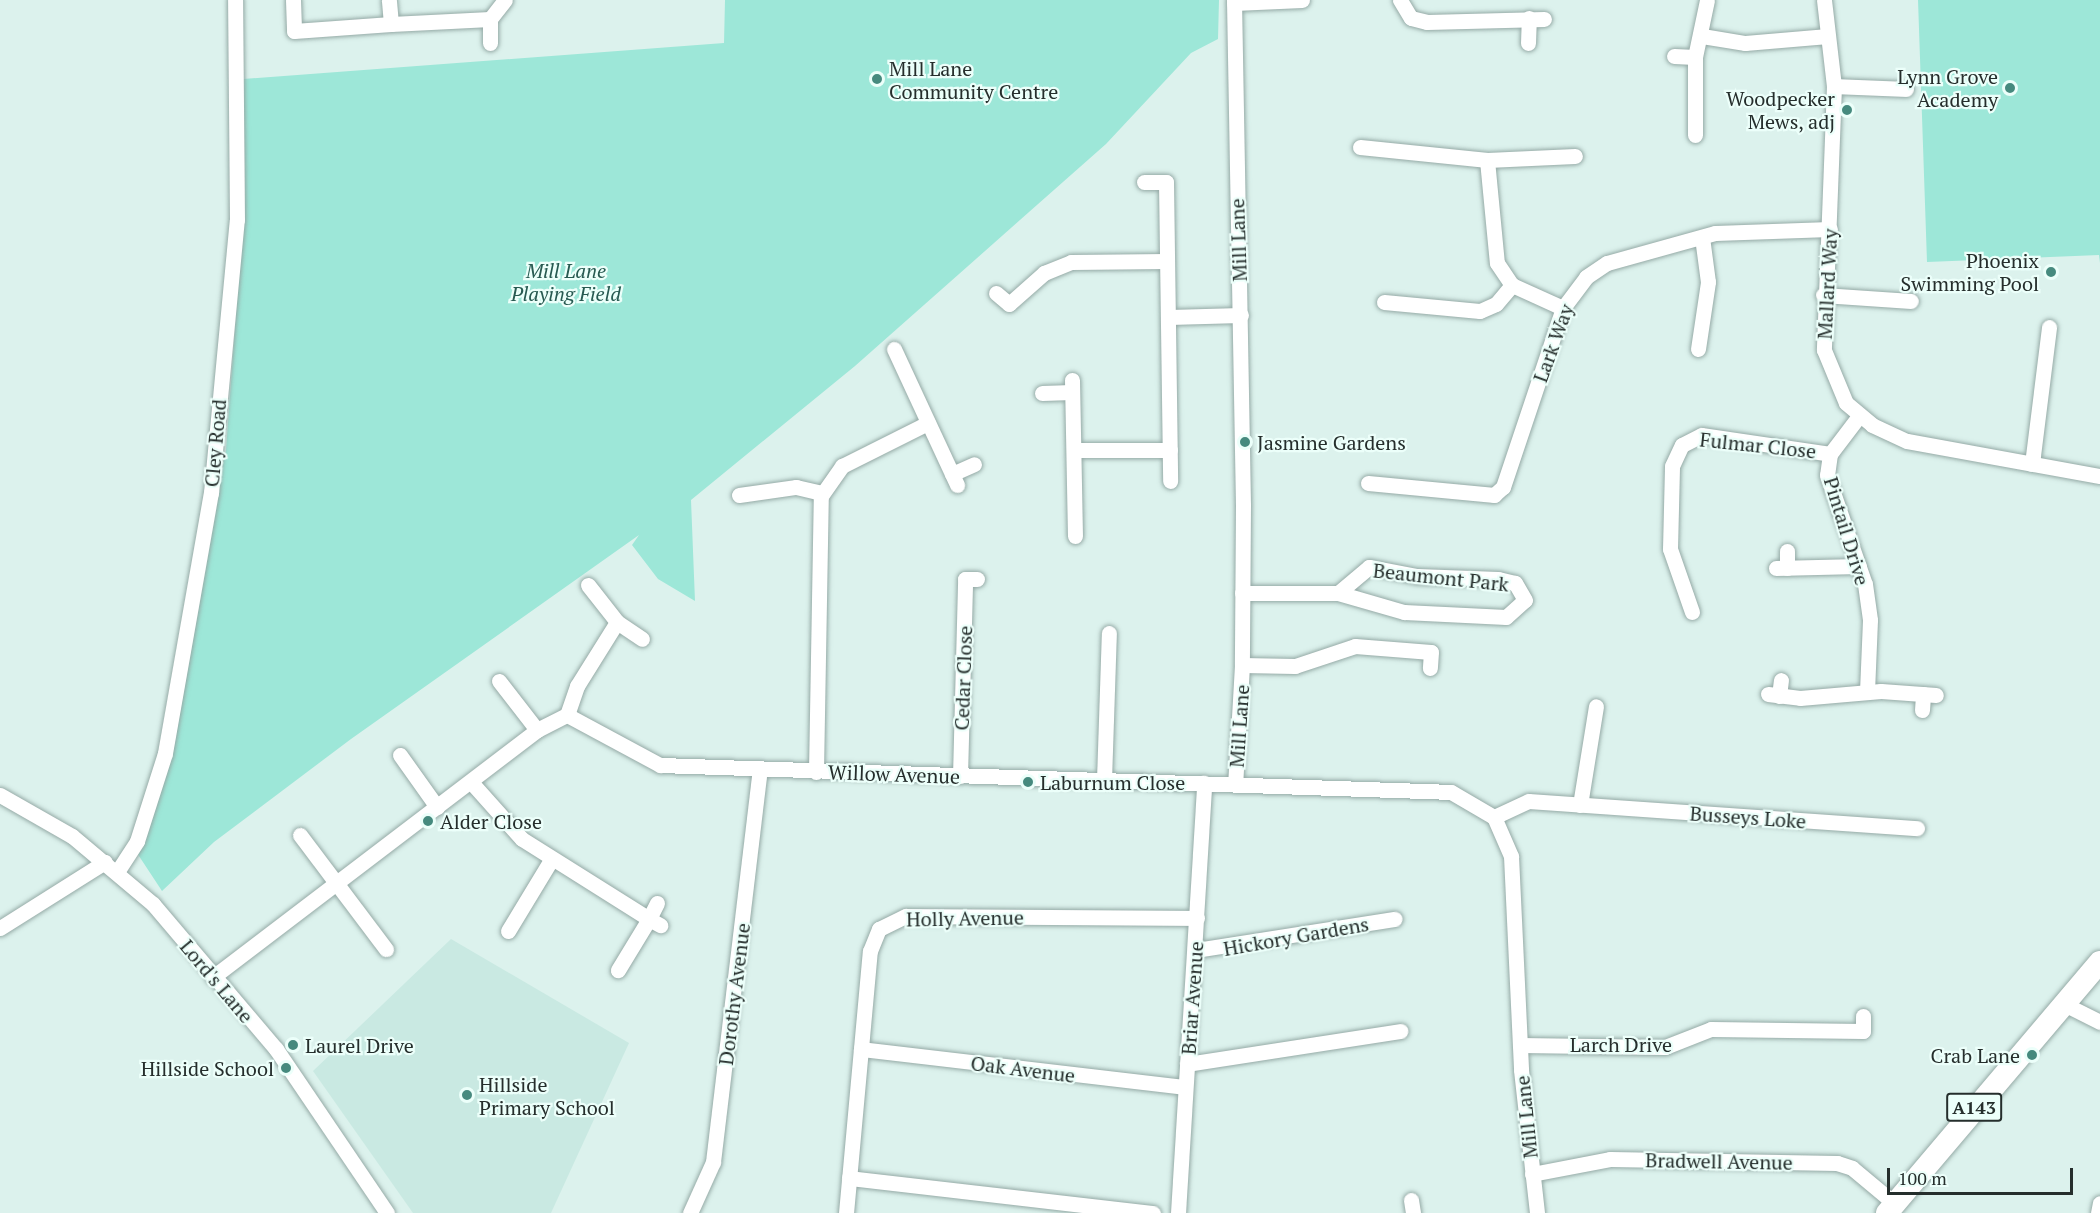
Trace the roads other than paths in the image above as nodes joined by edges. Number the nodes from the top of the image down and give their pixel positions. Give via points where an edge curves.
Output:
1 (235, 0) edge
2 (293, 0) edge
3 (389, 0) edge
4 (506, 0) edge
5 (1302, 0) edge
6 (1400, 0) edge
7 (1707, 0) edge
8 (1824, 0) edge
9 (1234, 2) edge
10 (490, 19) junction
11 (391, 24) junction
12 (1702, 36) junction
13 (1828, 36) junction
14 (490, 43) dead end
15 (1528, 43) dead end
16 (1674, 56) dead end
17 (1695, 57) junction
18 (1834, 86) junction
19 (1906, 89) dead end
20 (1695, 135) dead end
21 (1360, 147) dead end
22 (1575, 156) dead end
23 (1487, 160) junction
24 (1144, 182) dead end
25 (1830, 229) junction
26 (1702, 237) junction
27 (1167, 261) junction
28 (1512, 285) junction
29 (996, 293) dead end
30 (1823, 295) junction
31 (1911, 301) dead end
32 (1384, 302) dead end
33 (1563, 308) junction
34 (1241, 315) junction
35 (1169, 317) junction
36 (2049, 327) dead end
37 (894, 349) dead end
38 (1698, 349) dead end
39 (1042, 393) dead end
40 (1859, 416) junction
41 (928, 423) junction
42 (1075, 450) junction
43 (1170, 450) junction
44 (1830, 454) junction
45 (974, 464) dead end
46 (2032, 464) junction
47 (2100, 476) edge
48 (1170, 481) dead end
49 (1368, 483) dead end
50 (822, 493) junction
51 (739, 495) dead end
52 (1076, 534) dead end
53 (1787, 551) dead end
54 (1859, 566) junction
55 (965, 579) dead end
56 (588, 585) dead end
57 (1242, 593) junction
58 (1338, 593) junction
59 (1692, 612) dead end
60 (617, 622) junction
61 (1109, 633) dead end
62 (642, 639) dead end
63 (1242, 665) junction
64 (1430, 668) dead end
65 (499, 681) dead end
66 (1776, 690) dead end
67 (1867, 692) junction
68 (1596, 706) dead end
69 (1922, 710) dead end
70 (567, 715) junction
71 (537, 730) junction
72 (400, 755) dead end
73 (760, 770) junction
74 (816, 772) junction
75 (960, 776) junction
76 (1104, 780) junction
77 (471, 782) junction
78 (1203, 783) junction
79 (1235, 785) junction
80 (0, 795) edge
81 (1580, 805) junction
82 (437, 807) junction
83 (1494, 817) junction
84 (1917, 829) dead end
85 (300, 834) dead end
86 (551, 860) junction
87 (105, 862) junction
88 (117, 872) junction
89 (336, 884) junction
90 (657, 903) dead end
91 (1197, 918) junction
92 (1395, 919) dead end
93 (655, 922) junction
94 (0, 928) edge
95 (508, 931) dead end
96 (386, 949) dead end
97 (1196, 950) junction
98 (2100, 962) edge
99 (617, 970) dead end
100 (213, 977) junction
101 (2064, 1004) junction
102 (2100, 1022) edge
103 (1863, 1030) dead end
104 (1400, 1031) dead end
105 (1520, 1045) junction
106 (861, 1049) junction
107 (1187, 1064) junction
108 (1185, 1087) junction
109 (1532, 1174) junction
110 (849, 1178) junction
111 (2100, 1203) edge
112 (1891, 1208) edge
113 (694, 1212) edge
114 (387, 1213) edge
115 (846, 1213) edge
116 (1153, 1213) edge
117 (1178, 1213) edge
118 (1537, 1213) edge
119 (2098, 1213) edge

1 - 88 street, Cley Road via 237,220 211,493 165,753 137,841
2 - 11 street via 294,31
3 - 11 street
4 - 10 street
5 - 9 street
6 - 15 street via 1411,18 1427,22 1537,19
7 - 12 street
8 - 13 street, Mallard Way
9 - 34 street, Mill Lane
10 - 11 street
10 - 14 street
12 - 13 street via 1745,42
12 - 17 street
13 - 18 street, Mallard Way
16 - 17 street
17 - 20 street
18 - 19 street
18 - 25 street, Mallard Way
21 - 23 street
22 - 23 street
23 - 28 street via 1492,245
24 - 27 street via 1166,182
25 - 26 street, Lark Way
25 - 30 street, Mallard Way
26 - 33 street, Lark Way via 1607,263 1586,277
26 - 38 street via 1708,282
27 - 29 street via 1071,262 1044,273 1009,310
27 - 35 street
28 - 32 street via 1496,304 1480,311
28 - 33 street
30 - 31 street
30 - 40 street, Mallard Way via 1824,350 1832,376
33 - 49 street, Lark Way via 1503,487 1494,495
34 - 35 street
34 - 57 street, Mill Lane
35 - 43 street
36 - 46 street
37 - 41 street
39 - 42 street via 1072,386
40 - 44 street, Pintail Drive
40 - 46 street, Mallard Way via 1907,441
41 - 45 street via 954,480
41 - 50 street via 842,466
42 - 43 street
42 - 52 street
43 - 48 street
44 - 54 street, Pintail Drive via 1830,490
44 - 59 street, Fulmar Close via 1702,435 1682,445 1672,466 1670,549
46 - 47 street, Mallard Way
50 - 51 street via 795,487
50 - 74 street
53 - 54 street via 1781,568
54 - 67 street, Pintail Drive via 1870,620
55 - 75 street, Cedar Close
56 - 60 street
57 - 58 street, Beaumont Park
57 - 63 street, Mill Lane
58 - 58 street, Beaumont Park via 1369,567 1417,576 1498,579 1515,583 1526,600 1506,617 1404,612
60 - 62 street
60 - 70 street via 577,686
61 - 76 street
63 - 64 street via 1294,666 1355,646 1431,652
63 - 79 street, Mill Lane
65 - 71 street
66 - 67 street
67 - 69 street via 1930,695
68 - 81 street
70 - 71 street
70 - 73 street, Willow Avenue via 660,765
71 - 77 street
72 - 82 street
73 - 74 street, Willow Avenue
73 - 113 street, Dorothy Avenue via 714,1162
74 - 75 street, Willow Avenue
75 - 76 street, Willow Avenue
76 - 78 street, Willow Avenue
77 - 82 street
77 - 86 street via 502,820
78 - 79 street, Willow Avenue
78 - 91 street, Briar Avenue
79 - 83 street, Mill Lane via 1451,792
80 - 87 street, Lord's Lane
81 - 83 street, Busseys Loke via 1524,801
81 - 84 street, Busseys Loke
82 - 89 street
83 - 105 street, Mill Lane via 1511,856
85 - 89 street
86 - 93 street
86 - 95 street
87 - 88 street, Lord's Lane
87 - 94 street
88 - 100 street, Lord's Lane via 153,904
89 - 96 street
89 - 100 street
90 - 93 street
91 - 97 street, Briar Avenue
91 - 106 street, Holly Avenue via 895,919 879,929 871,943
92 - 97 street, Hickory Gardens
93 - 99 street
97 - 107 street, Briar Avenue
98 - 101 highway, A143
100 - 114 street, Lord's Lane via 276,1049
101 - 102 street
101 - 112 highway, A143
103 - 105 street, Larch Drive via 1711,1029 1665,1047
104 - 107 street
105 - 109 street, Mill Lane
106 - 108 street, Oak Avenue
106 - 110 street, Holly Avenue
107 - 108 street, Briar Avenue
108 - 117 street, Briar Avenue
109 - 112 street, Bradwell Avenue via 1610,1159 1837,1162 1852,1168
109 - 118 street, Mill Lane
110 - 115 street, Holly Avenue
110 - 116 street
111 - 119 street

